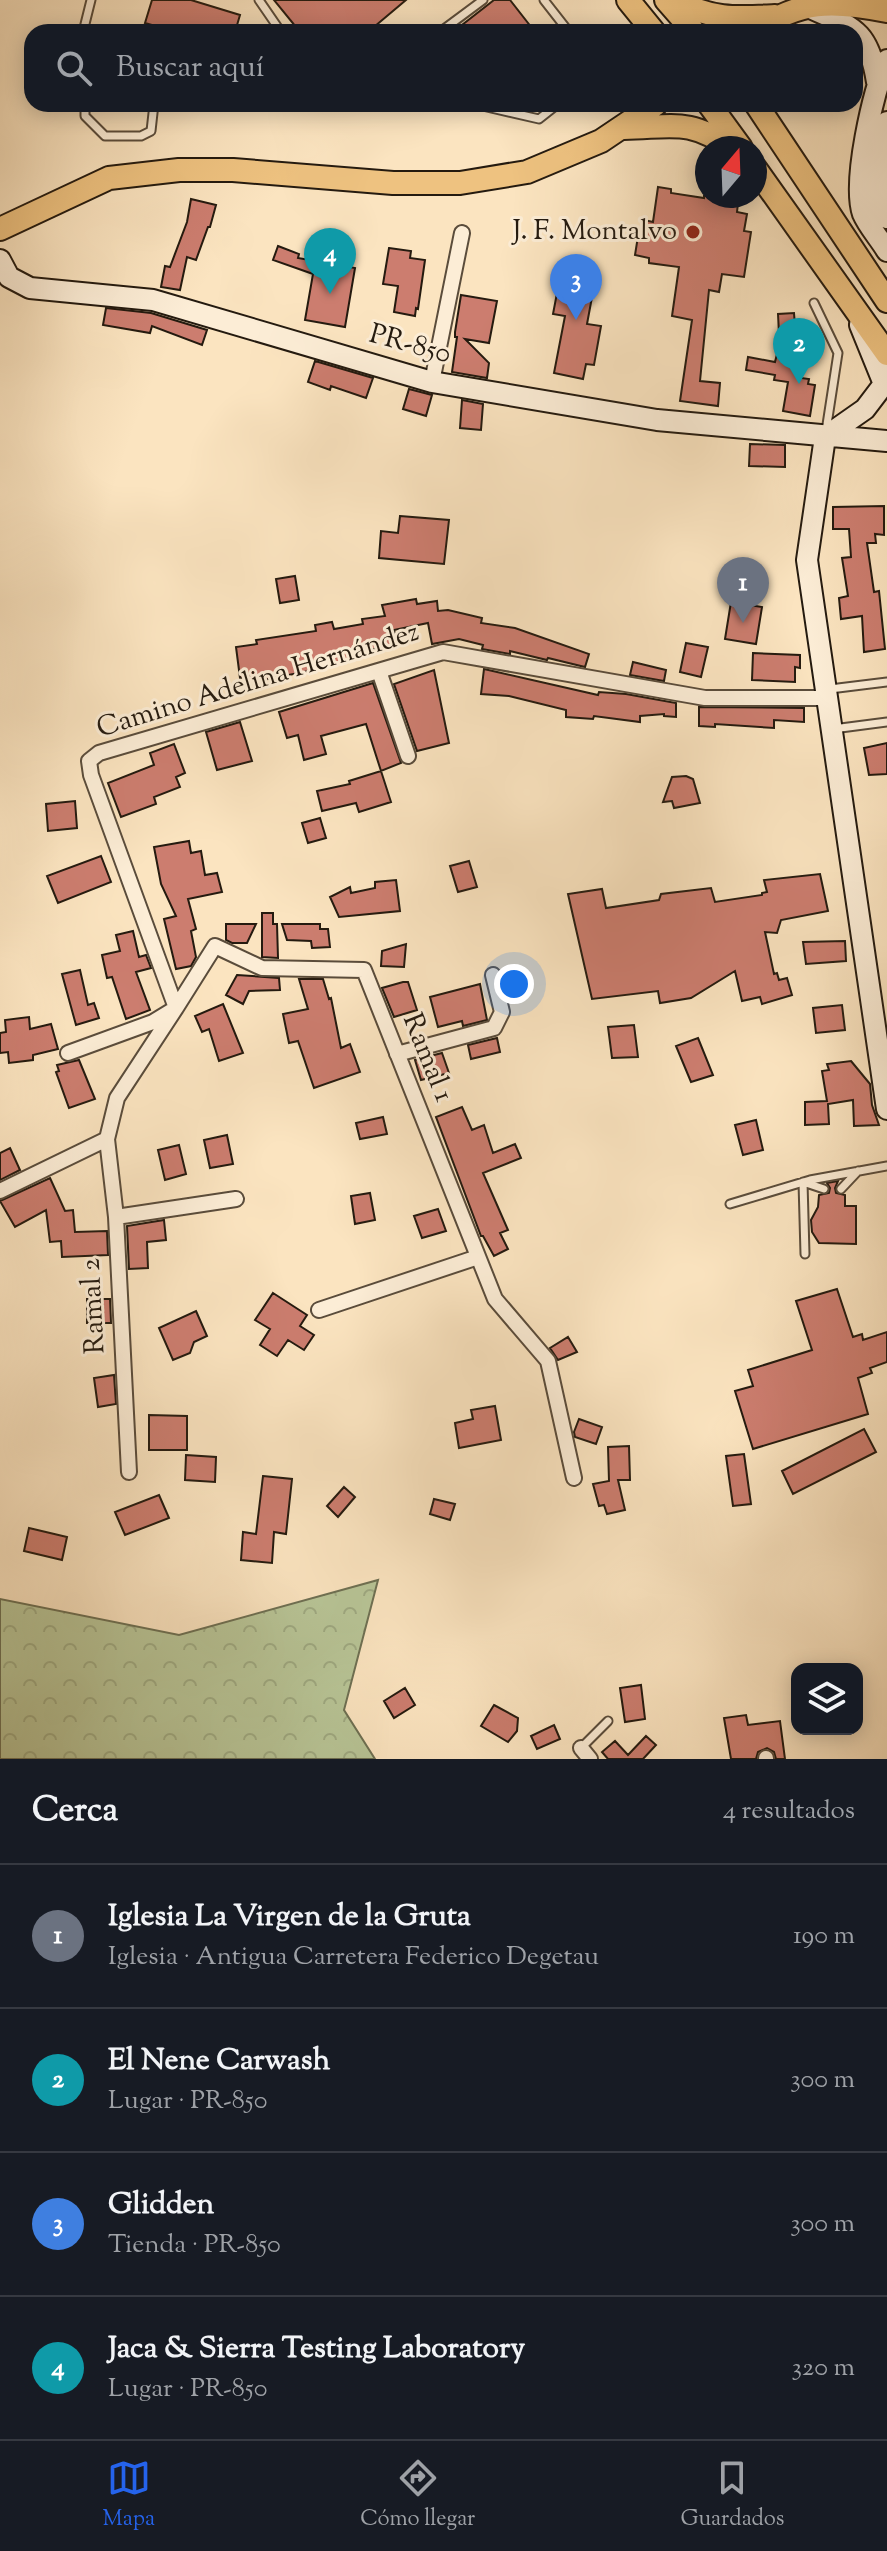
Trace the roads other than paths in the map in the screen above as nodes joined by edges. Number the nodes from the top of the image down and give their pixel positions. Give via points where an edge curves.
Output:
1 (91, 0) edge
2 (259, 0) edge
3 (483, 0) edge
4 (544, 0) edge
5 (628, 0) edge
6 (666, 0) edge
7 (676, 0) edge
8 (810, 2) edge
9 (887, 11) edge
10 (85, 24) edge
11 (276, 24) edge
12 (451, 24) edge
13 (563, 24) edge
14 (636, 24) edge
15 (648, 24) edge
16 (687, 24) edge
17 (772, 24) edge
18 (846, 24) edge
19 (863, 39) edge
20 (887, 60) edge
21 (877, 82) junction
22 (85, 112) edge
23 (153, 112) edge
24 (509, 112) edge
25 (548, 112) edge
26 (631, 112) edge
27 (645, 112) edge
28 (715, 112) edge
29 (763, 112) edge
30 (887, 122) edge
31 (624, 128) junction
32 (714, 136) edge
33 (732, 136) edge
34 (767, 185) edge
35 (887, 218) edge
36 (0, 229) edge
37 (462, 233) dead end
38 (887, 251) edge
39 (0, 260) edge
40 (0, 282) edge
41 (30, 288) junction
42 (887, 301) edge
43 (850, 302) junction
44 (814, 303) dead end
45 (887, 354) edge
46 (432, 382) junction
47 (886, 387) edge
48 (825, 437) junction
49 (887, 441) edge
50 (379, 671) junction
51 (887, 682) edge
52 (825, 694) junction
53 (887, 722) edge
54 (831, 730) junction
55 (408, 756) dead end
56 (493, 975) dead end
57 (176, 1008) junction
58 (68, 1053) dead end
59 (397, 1054) junction
60 (887, 1109) edge
61 (107, 1139) junction
62 (887, 1166) edge
63 (858, 1171) junction
64 (803, 1182) junction
65 (824, 1189) dead end
66 (841, 1189) dead end
67 (0, 1191) edge
68 (236, 1199) dead end
69 (730, 1204) dead end
70 (116, 1217) junction
71 (805, 1254) dead end
72 (478, 1257) junction
73 (319, 1310) dead end
74 (129, 1472) dead end
75 (574, 1478) dead end
76 (608, 1721) dead end
77 (586, 1754) edge

1 - 10 lane
2 - 11 lane
3 - 12 lane
4 - 13 lane
5 - 14 main road
5 - 15 main road
6 - 16 main road
7 - 17 main road via 719,17
8 - 9 main road via 841,1
8 - 17 main road
8 - 18 street
19 - 21 street
20 - 21 street
21 - 38 street via 860,178 863,213
22 - 23 lane via 105,136 141,136 151,131
24 - 25 lane via 539,119
26 - 31 main road
27 - 31 main road
28 - 33 main road
29 - 42 main road
30 - 35 street via 877,198
31 - 32 main road via 692,127
31 - 36 main road via 527,172 460,183 233,170 109,178
34 - 43 main road
37 - 46 street
39 - 41 street via 9,277
40 - 41 street, PR-850
41 - 46 street, PR-850 / PR-850 via 153,300
43 - 45 main road
43 - 47 street
44 - 48 lane via 838,353
46 - 48 street, PR-850 / PR-850 via 657,420
47 - 48 street
48 - 49 street, PR-850
48 - 52 street via 807,560
50 - 52 street, Camino Adelina Hernández via 443,652 705,698
50 - 55 street
50 - 57 street, Camino Adelina Hernández via 99,753 89,761
51 - 52 lane
52 - 54 street
53 - 54 lane
54 - 60 street
56 - 59 street via 502,1012 494,1028
57 - 58 street via 153,1022
57 - 59 street, Ramal 1 via 215,946 262,968 364,970
57 - 61 street via 117,1098
59 - 72 street, Ramal 1
61 - 67 street
61 - 70 street, Ramal 2
62 - 63 lane
63 - 64 lane
63 - 66 lane
64 - 65 lane
64 - 69 lane
64 - 71 lane
68 - 70 street
70 - 74 street, Ramal 2
72 - 73 street
72 - 75 street, Ramal 1 via 495,1299 548,1361
76 - 77 lane

